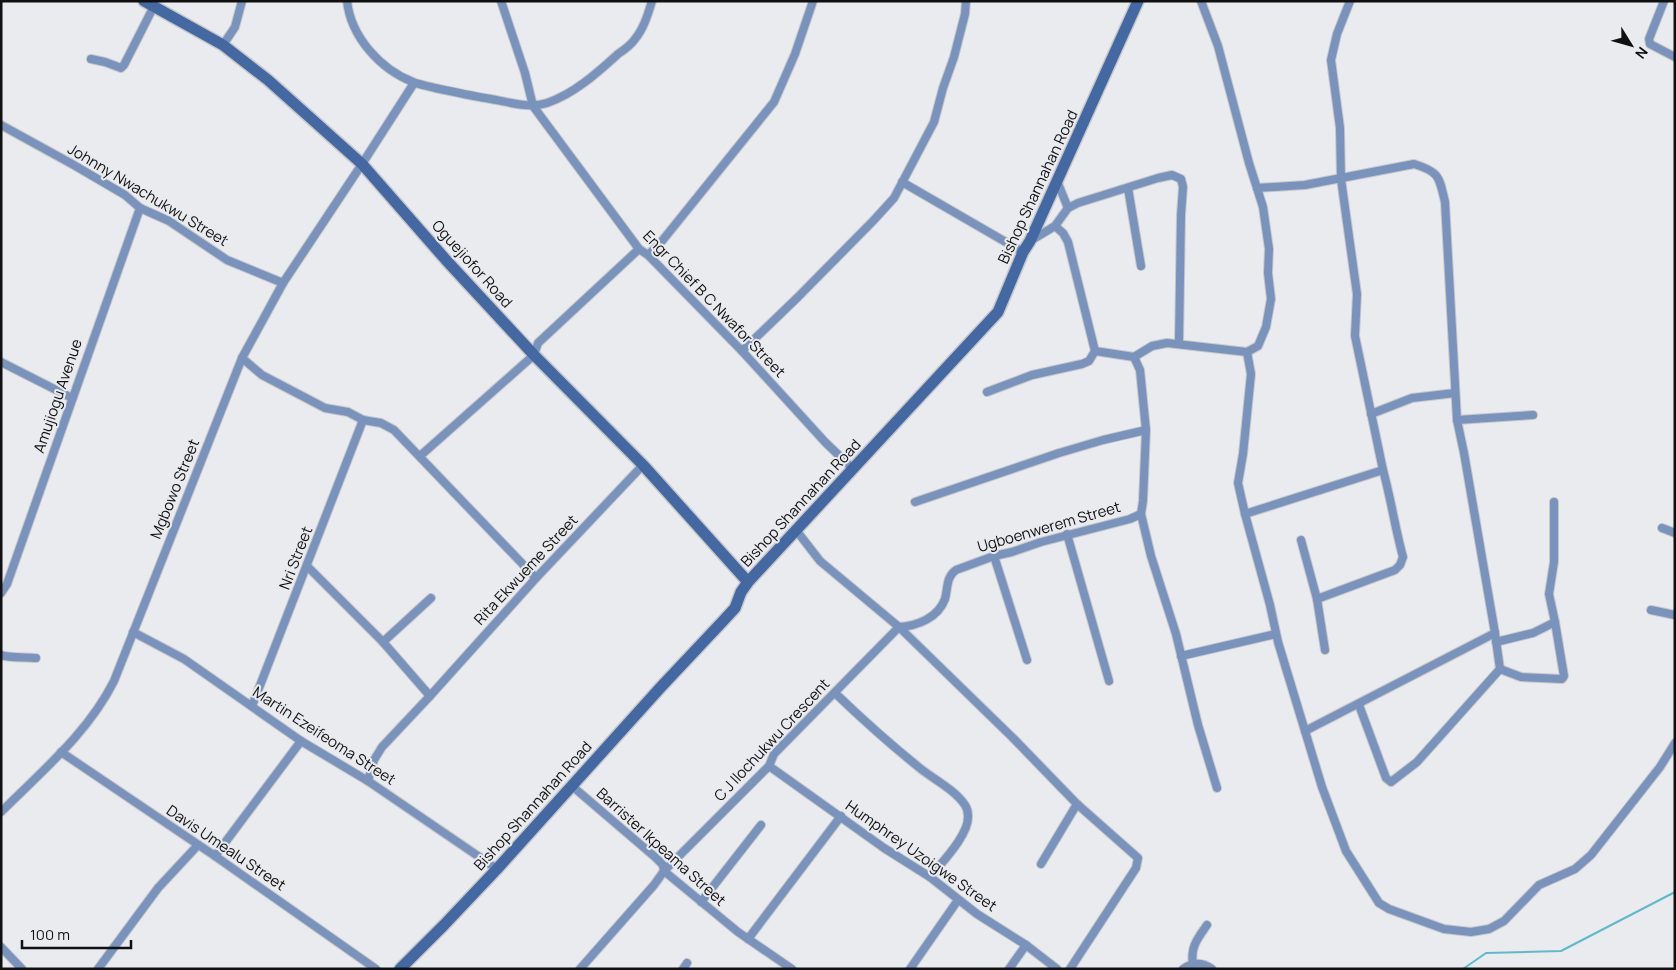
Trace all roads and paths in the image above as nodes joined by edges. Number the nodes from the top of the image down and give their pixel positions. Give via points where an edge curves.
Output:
1 (242, 1) edge
2 (347, 1) edge
3 (501, 1) edge
4 (652, 1) edge
5 (813, 1) edge
6 (966, 1) edge
7 (1138, 1) edge
8 (1201, 1) edge
9 (1350, 1) edge
10 (1664, 1) edge
11 (149, 4) edge
12 (223, 45) junction
13 (1675, 57) edge
14 (91, 59) dead end
15 (414, 82) junction
16 (533, 106) junction
17 (1, 125) edge
18 (362, 164) junction
19 (1341, 179) junction
20 (1057, 181) junction
21 (902, 182) junction
22 (1128, 188) junction
23 (1257, 188) junction
24 (140, 208) junction
25 (1068, 208) junction
26 (1055, 226) junction
27 (1030, 241) junction
28 (639, 249) junction
29 (1023, 252) junction
30 (648, 255) junction
31 (1141, 266) dead end
32 (283, 283) junction
33 (1180, 343) junction
34 (742, 350) junction
35 (1095, 351) junction
36 (1247, 352) junction
37 (534, 355) junction
38 (242, 358) junction
39 (1134, 358) junction
40 (1, 362) edge
41 (986, 392) dead end
42 (1455, 394) junction
43 (72, 398) junction
44 (1371, 414) junction
45 (1533, 415) dead end
46 (363, 420) junction
47 (1457, 420) junction
48 (1146, 430) junction
49 (420, 456) junction
50 (643, 465) junction
51 (850, 467) junction
52 (1383, 470) junction
53 (915, 502) dead end
54 (1554, 502) dead end
55 (1141, 514) junction
56 (1245, 514) junction
57 (1662, 528) dead end
58 (796, 530) junction
59 (1068, 534) junction
60 (1675, 534) edge
61 (1301, 540) dead end
62 (994, 556) junction
63 (308, 567) junction
64 (536, 578) junction
65 (748, 582) junction
66 (1, 593) edge
67 (431, 598) dead end
68 (1317, 599) junction
69 (1651, 610) dead end
70 (1675, 615) edge
71 (1555, 622) junction
72 (899, 628) junction
73 (133, 632) junction
74 (1276, 634) junction
75 (1495, 637) junction
76 (383, 642) junction
77 (1325, 650) dead end
78 (1, 655) edge
79 (1181, 656) junction
80 (36, 658) dead end
81 (1027, 660) dead end
82 (1500, 669) junction
83 (1109, 682) dead end
84 (835, 693) junction
85 (430, 696) junction
86 (1359, 704) junction
87 (252, 706) junction
88 (1305, 731) junction
89 (300, 741) junction
90 (1675, 743) edge
91 (61, 752) junction
92 (769, 766) junction
93 (368, 781) junction
94 (572, 786) junction
95 (1217, 788) dead end
96 (1077, 804) junction
97 (1, 812) edge
98 (841, 816) junction
99 (761, 825) dead end
100 (198, 845) junction
101 (215, 856) junction
102 (1041, 864) dead end
103 (497, 869) junction
104 (664, 872) junction
105 (930, 877) junction
106 (958, 900) junction
107 (701, 902) junction
108 (1207, 925) dead end
109 (748, 938) junction
110 (1026, 945) junction
111 (1, 947) edge
112 (1193, 964) junction
113 (22, 969) edge
114 (98, 969) edge
115 (376, 969) edge
116 (400, 969) edge
117 (580, 969) edge
118 (792, 969) edge
119 (910, 969) edge
120 (1009, 969) edge
121 (1058, 969) edge
122 (1070, 969) edge
123 (1183, 969) edge
124 (1212, 969) edge

1 - 12 street via 235,27
2 - 15 street via 356,34 369,50
3 - 16 street via 526,73
4 - 16 street via 645,23 635,39 606,65 566,94
5 - 30 street via 774,102
6 - 21 street via 954,57 934,122
7 - 20 main road, Bishop Shannahan Road
8 - 23 street via 1218,46
9 - 19 street via 1331,60 1339,118
10 - 13 street via 1649,38 1650,44
11 - 12 main road, Oguejiofor Road
11 - 14 street via 121,68
12 - 18 main road, Oguejiofor Road via 268,80
15 - 16 street
15 - 18 street, Mgbowo Street
16 - 28 street, Engr Chief B C Nwafor Street
17 - 24 street, Johnny Nwachukwu Street via 125,195
18 - 32 street, Mgbowo Street
18 - 37 main road, Oguejiofor Road
19 - 23 street
19 - 42 street via 1414,164 1430,169 1439,178 1444,202
19 - 44 street via 1357,294 1355,336
20 - 25 street
20 - 27 main road, Bishop Shannahan Road
21 - 29 street
21 - 34 street via 894,198 873,221
22 - 25 street
22 - 31 street
22 - 33 street via 1172,175 1181,179
23 - 36 street via 1269,249 1271,299 1260,342
24 - 32 street, Johnny Nwachukwu Street via 169,221 227,260
24 - 43 street, Amujiogu Avenue
25 - 26 street
26 - 27 street
26 - 35 street via 1068,242
27 - 29 main road, Bishop Shannahan Road
28 - 30 street, Engr Chief B C Nwafor Street
28 - 37 street via 538,343
29 - 51 main road, Bishop Shannahan Road via 998,312
30 - 34 street, Engr Chief B C Nwafor Street
32 - 38 street, Mgbowo Street
33 - 36 street
33 - 39 street via 1152,346
34 - 51 street, Engr Chief B C Nwafor Street
35 - 39 street
35 - 41 street via 1082,364 1032,375
36 - 56 street via 1250,374 1238,483
37 - 49 street
37 - 50 main road, Oguejiofor Road
38 - 46 street via 262,375 325,408 348,412
38 - 73 street, Mgbowo Street
39 - 48 street, Ugboenwerem Street via 1140,370
40 - 43 street
42 - 44 street via 1412,398
42 - 47 street
43 - 66 street, Amujiogu Avenue via 7,584
44 - 52 street
45 - 47 street
46 - 49 street via 394,430
46 - 63 street, Nri Street
47 - 75 street
48 - 53 street via 1059,453
48 - 55 street, Ugboenwerem Street
49 - 64 street
50 - 64 street, Rita Ekwueme Street
50 - 65 main road, Oguejiofor Road
51 - 58 main road, Bishop Shannahan Road
52 - 56 street
52 - 68 street via 1403,557 1400,564 1395,570
54 - 71 street via 1554,562 1549,594
55 - 59 street, Ugboenwerem Street
55 - 79 street
56 - 74 street
57 - 60 street
58 - 65 main road, Bishop Shannahan Road
58 - 72 street via 820,561
59 - 62 street, Ugboenwerem Street
59 - 83 street
61 - 68 street
62 - 72 street, Ugboenwerem Street via 956,570 951,574 942,606 913,626
62 - 81 street
63 - 76 street
63 - 87 street, Nri Street
64 - 85 street, Rita Ekwueme Street
65 - 94 main road, Bishop Shannahan Road via 729,614
67 - 76 street
68 - 77 street
69 - 70 street
71 - 75 street via 1533,634
71 - 82 street via 1564,673 1562,679 1521,677
72 - 84 street, C J Ilochukwu Crescent
72 - 96 street
73 - 87 street, Martin Ezeifeoma Street via 184,658
73 - 91 street, Mgbowo Street via 103,703
74 - 79 street
74 - 88 street
75 - 82 street
75 - 86 street
76 - 85 street
78 - 80 street
79 - 95 street
82 - 86 street via 1417,762 1391,782 1386,778
84 - 92 street, C J Ilochukwu Crescent via 774,754
84 - 105 street via 966,806 968,825
85 - 93 street, Rita Ekwueme Street via 382,746
86 - 88 street
87 - 89 street, Martin Ezeifeoma Street
88 - 90 street via 1346,851 1379,903 1444,929 1471,932 1489,929 1504,921 1539,885 1575,869 1591,855
89 - 93 street, Martin Ezeifeoma Street
89 - 101 street
91 - 97 street, Mgbowo Street
91 - 100 street, Davis Umealu Street
92 - 98 street, Humphrey Uzoigwe Street
92 - 104 street, C J Ilochukwu Crescent
93 - 103 street, Martin Ezeifeoma Street
94 - 103 main road, Bishop Shannahan Road
94 - 104 street, Barrister Ikpeama Street via 663,865
96 - 102 street
96 - 122 street via 1138,858 1136,868
98 - 105 street, Humphrey Uzoigwe Street
98 - 109 street
99 - 107 street
100 - 101 street, Davis Umealu Street
100 - 114 street via 158,888
101 - 115 street, Davis Umealu Street
103 - 116 main road, Bishop Shannahan Road
104 - 107 street, Barrister Ikpeama Street
104 - 117 street, C J Ilochukwu Crescent
105 - 106 street, Humphrey Uzoigwe Street
106 - 110 street, Humphrey Uzoigwe Street
106 - 119 street
107 - 109 street, Barrister Ikpeama Street
108 - 112 street via 1191,953
109 - 118 street, Barrister Ikpeama Street
110 - 120 street
110 - 121 street, Humphrey Uzoigwe Street
111 - 113 street
112 - 123 street
112 - 124 street via 1202,963

